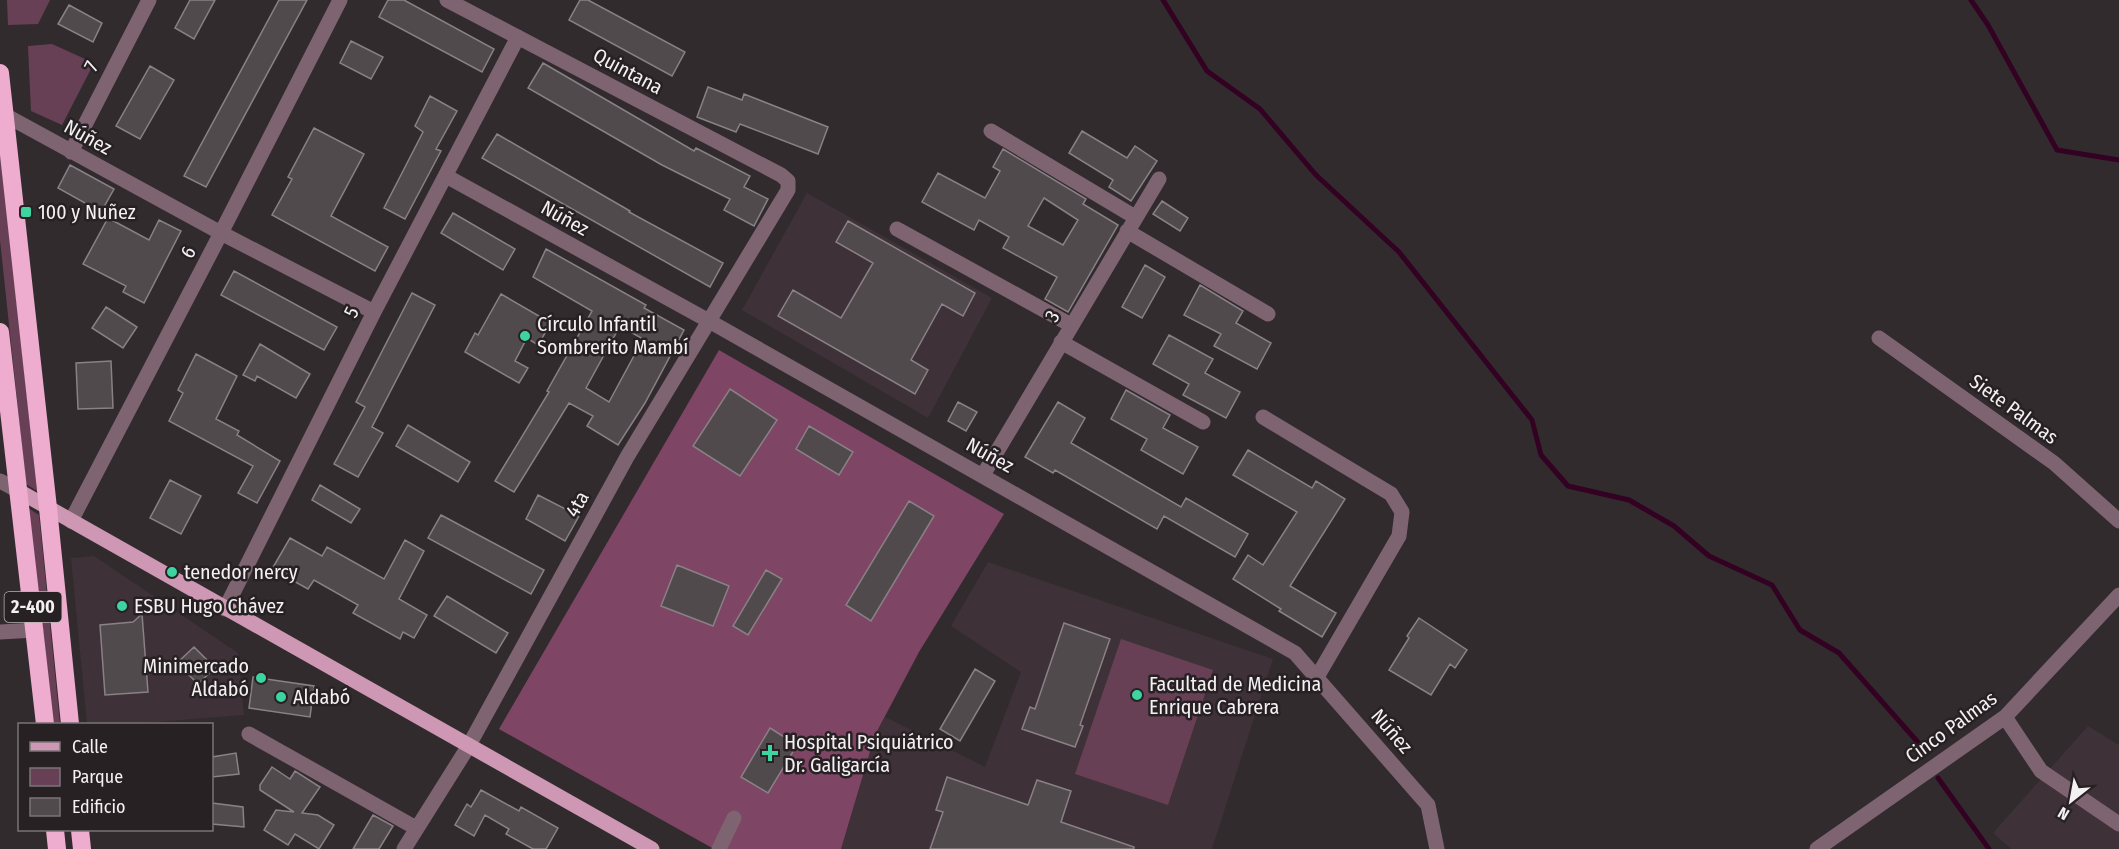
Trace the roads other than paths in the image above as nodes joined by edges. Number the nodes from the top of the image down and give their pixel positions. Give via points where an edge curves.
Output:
1 (149, 0) edge
2 (340, 0) edge
3 (447, 0) edge
4 (518, 37) junction
5 (0, 73) edge
6 (5, 115) junction
7 (991, 131) dead end
8 (71, 152) junction
9 (446, 176) junction
10 (1159, 178) dead end
11 (788, 181) joint
12 (1131, 224) junction
13 (897, 229) dead end
14 (221, 233) junction
15 (374, 312) junction
16 (1268, 314) dead end
17 (709, 321) junction
18 (1071, 325) junction
19 (0, 332) edge
20 (1879, 338) dead end
21 (1061, 342) junction
22 (1263, 417) dead end
23 (1203, 422) dead end
24 (983, 475) junction
25 (0, 481) edge
26 (17, 490) junction
27 (48, 508) junction
28 (71, 521) junction
29 (2119, 521) edge
30 (2119, 595) edge
31 (225, 609) junction
32 (36, 630) junction
33 (0, 632) edge
34 (1317, 677) junction
35 (2005, 717) junction
36 (45, 723) edge
37 (70, 723) edge
38 (249, 734) dead end
39 (468, 747) junction
40 (734, 818) dead end
41 (2119, 824) edge
42 (416, 828) junction
43 (55, 831) edge
44 (80, 831) edge
45 (57, 849) edge
46 (82, 849) edge
47 (404, 849) edge
48 (652, 849) edge
49 (718, 849) edge
50 (1437, 849) edge
51 (1817, 849) edge

1 - 8 street, 7
2 - 14 street, 6
3 - 4 street, Quintana
4 - 9 street, 5
4 - 11 street, Quintana
5 - 6 highway, 2-400
6 - 8 street, Núñez
6 - 27 highway, 2-400
7 - 12 street
8 - 14 street, Núñez
9 - 15 street, 5
9 - 17 street, Núñez
10 - 12 street, 3
11 - 17 street, 4ta via 788,190
12 - 16 street
12 - 18 street, 3
13 - 18 street
14 - 15 street, Núñez
14 - 28 street, 6
15 - 31 street, 5
17 - 24 street, Núñez
17 - 39 street, 4ta via 627,457
18 - 21 street, 3
19 - 26 highway, 2-400
20 - 29 street, Siete Palmas via 2054,463
21 - 23 street
21 - 24 street, 3
22 - 34 street via 1391,494 1402,512 1399,536
24 - 34 street, Núñez via 1295,653
25 - 26 street
26 - 27 main road
26 - 32 highway, 2-400
27 - 28 main road
27 - 37 highway, 2-400
28 - 31 main road
30 - 35 street, Cinco Palmas
31 - 39 main road
32 - 33 street
32 - 36 highway, 2-400
34 - 50 street, Núñez via 1428,805
35 - 41 street via 2041,771
35 - 51 street, Cinco Palmas
38 - 42 street
39 - 42 street, 4ta
39 - 48 main road
40 - 49 street
42 - 47 street, 4ta
43 - 45 highway
44 - 46 highway

